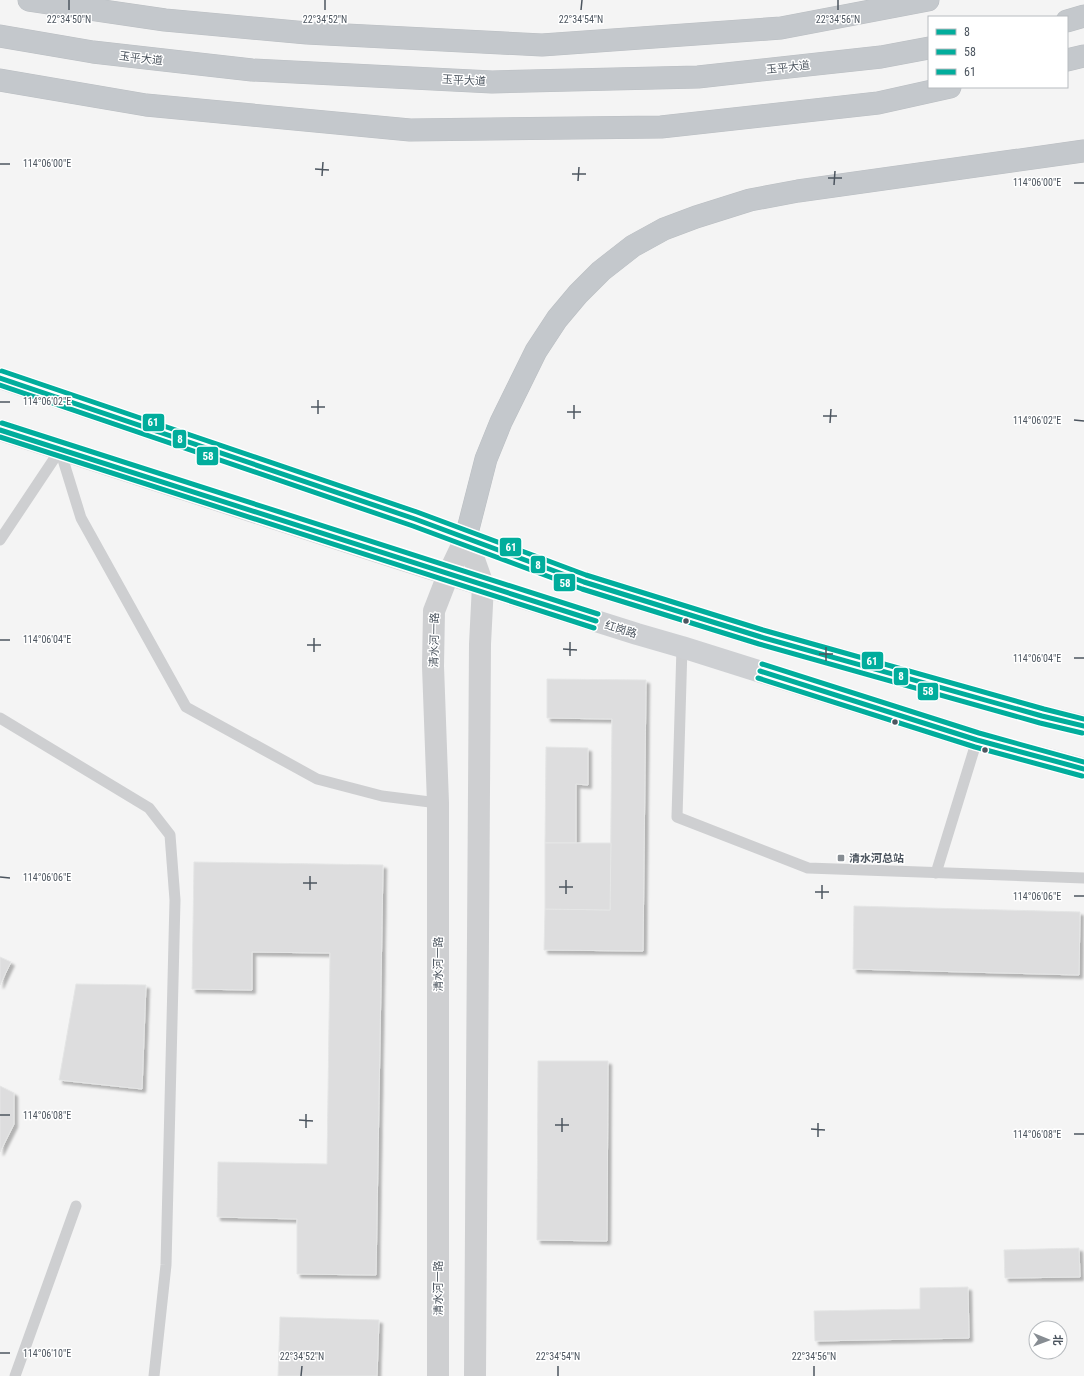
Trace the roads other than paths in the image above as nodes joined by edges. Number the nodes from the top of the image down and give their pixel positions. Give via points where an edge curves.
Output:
1 (29, 0) edge
2 (928, 0) edge
3 (1084, 16) edge
4 (1068, 21) edge
5 (0, 36) edge
6 (928, 48) edge
7 (1084, 56) edge
8 (1068, 60) edge
9 (0, 80) edge
10 (946, 88) edge
11 (1084, 151) edge
12 (0, 378) edge
13 (0, 430) edge
14 (60, 450) junction
15 (466, 537) junction
16 (0, 540) edge
17 (448, 574) junction
18 (482, 585) junction
19 (682, 647) junction
20 (0, 718) edge
21 (1084, 726) edge
22 (977, 740) junction
23 (1084, 769) edge
24 (438, 803) junction
25 (936, 873) junction
26 (1084, 878) edge
27 (76, 1206) dead end
28 (15, 1376) edge
29 (154, 1376) edge
30 (438, 1376) edge
31 (475, 1376) edge

1 - 2 highway via 166,20 307,33 542,45 781,28
3 - 4 highway
5 - 6 highway, 玉平大道 via 92,52 252,70 492,82 698,77 881,57
7 - 8 highway
9 - 10 highway via 146,105 410,130 661,127 878,103
11 - 15 highway via 750,200 664,229 633,246 578,294 557,319 536,351 486,459
12 - 15 main road
13 - 14 main road, 红岗路
14 - 16 lane
14 - 17 main road, 红岗路
14 - 24 lane via 81,518 186,707 317,779 382,796
15 - 17 street, 清水河一路
15 - 18 street
15 - 21 main road via 560,574 754,634
17 - 18 main road, 红岗路
17 - 24 street, 清水河一路 via 434,611 433,666
18 - 19 main road, 红岗路
18 - 31 street
19 - 22 main road, 红岗路
19 - 25 lane via 677,817 808,868
20 - 29 lane via 148,808 170,835 176,900 166,1265
22 - 23 main road, 红岗路
22 - 25 lane
24 - 30 street, 清水河一路
25 - 26 lane
27 - 28 lane

